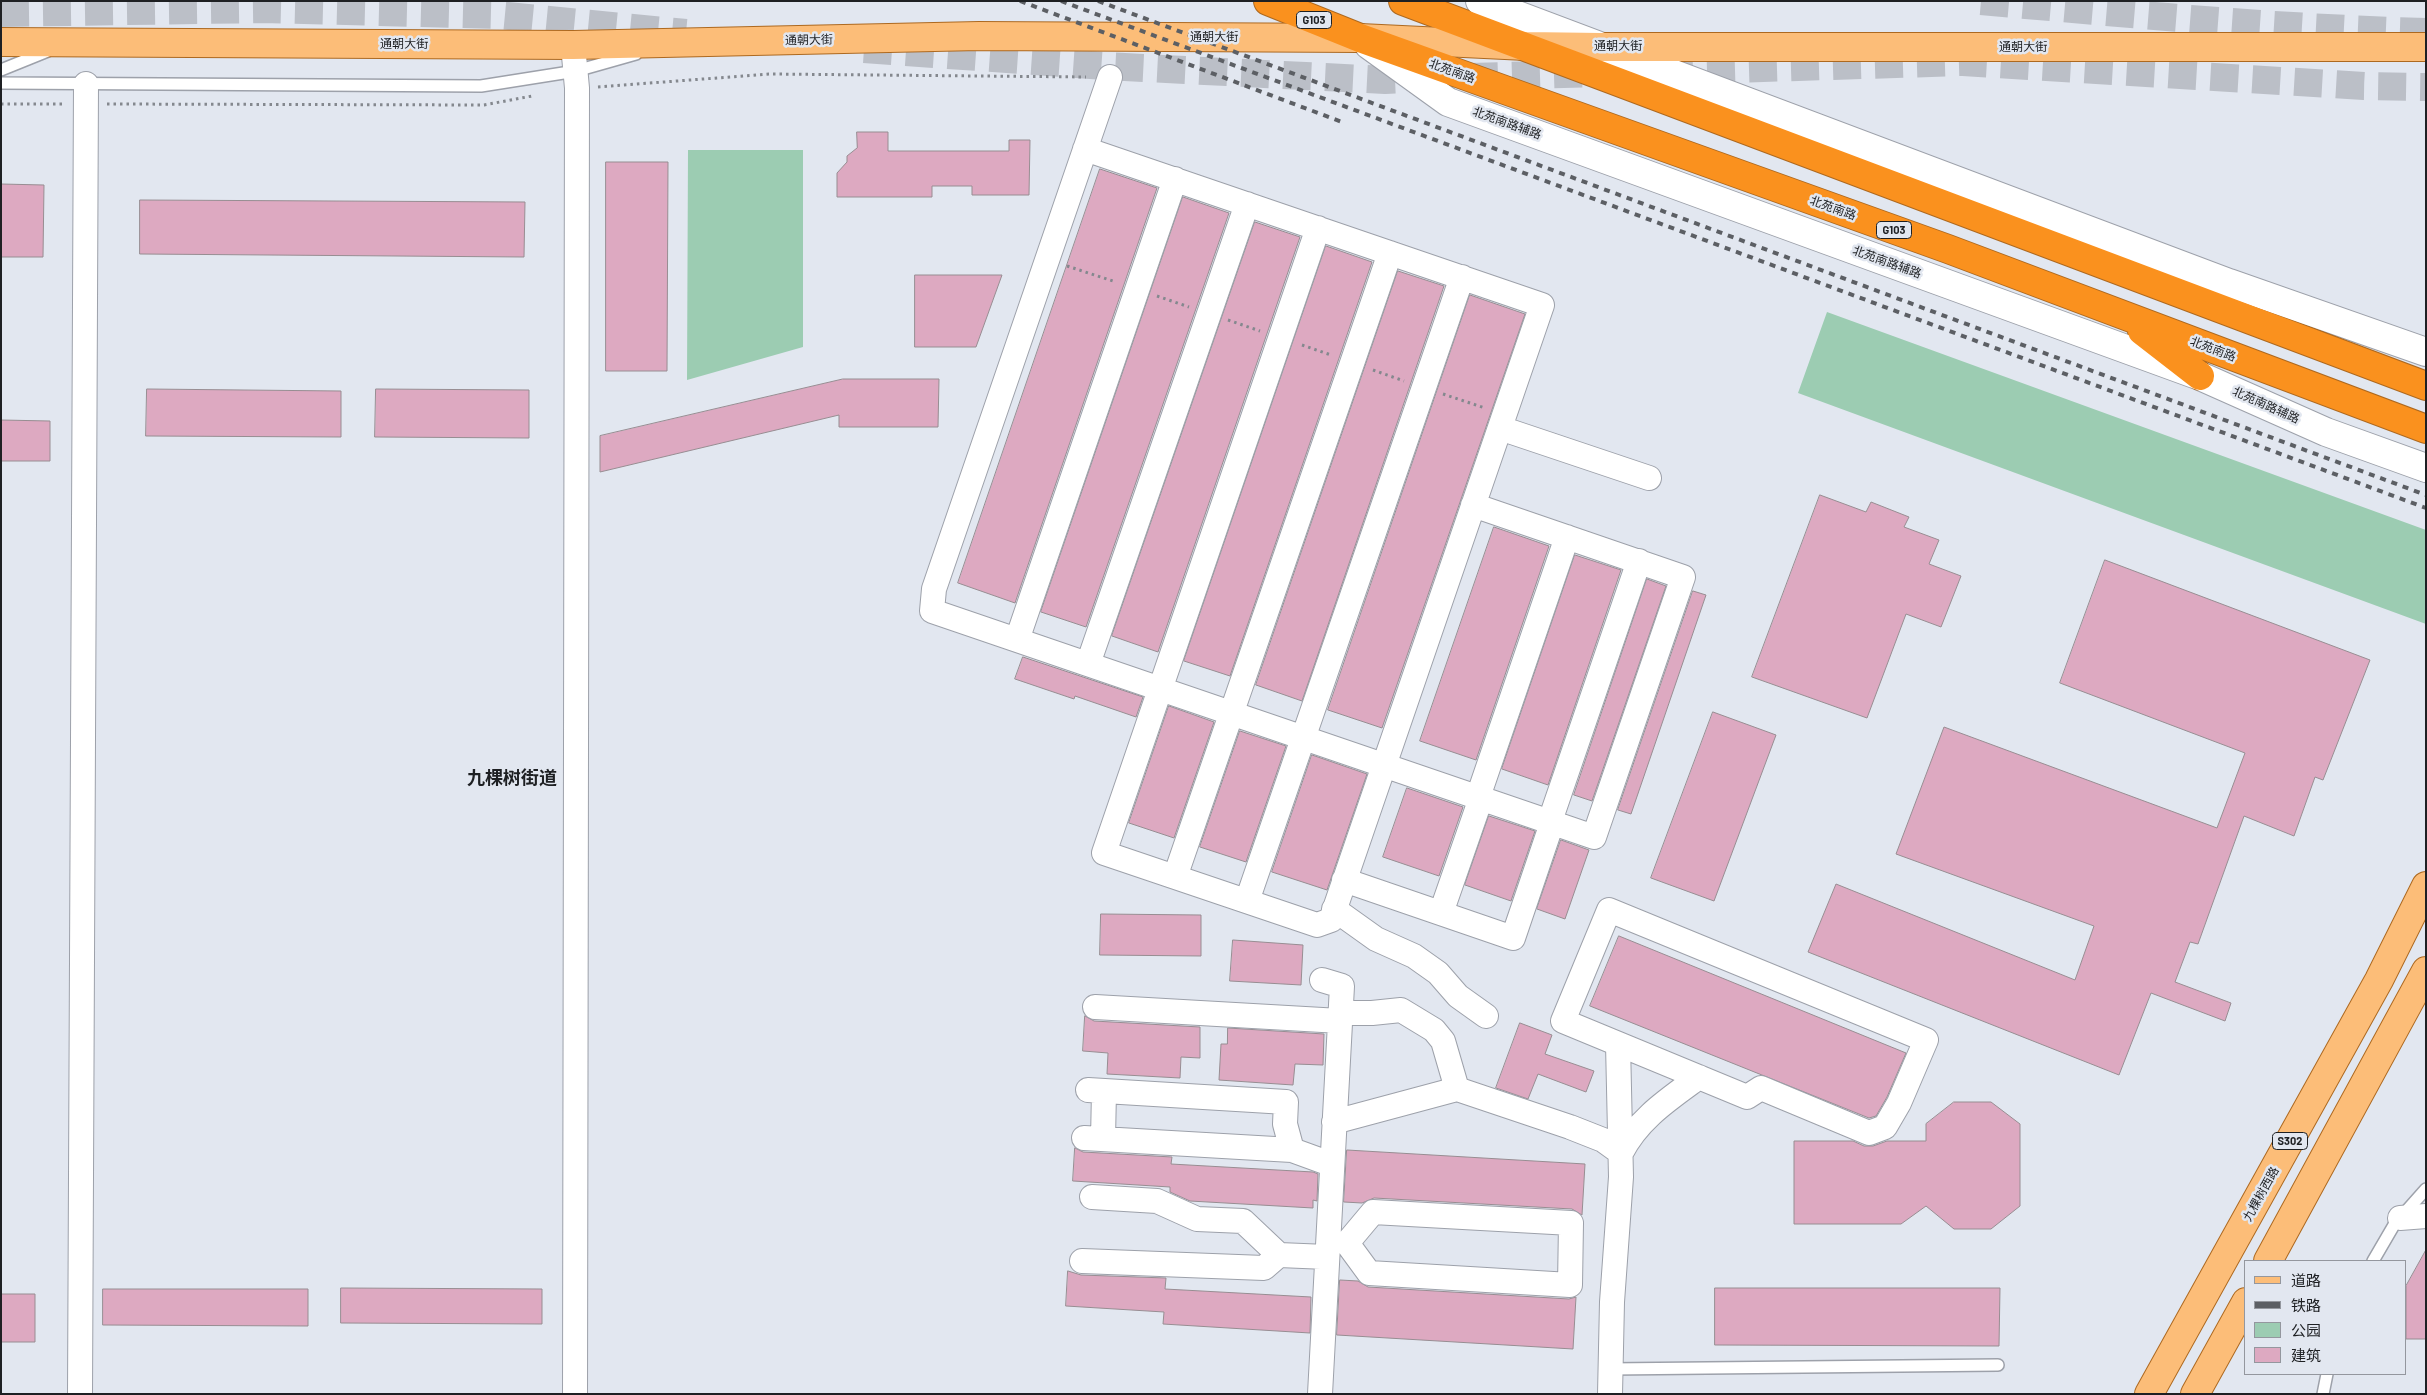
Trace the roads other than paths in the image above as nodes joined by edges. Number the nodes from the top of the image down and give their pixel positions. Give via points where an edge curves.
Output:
1 (1268, 1) edge
2 (1403, 1) edge
3 (1480, 1) edge
4 (1360, 38) junction
5 (1, 42) edge
6 (69, 42) junction
7 (1526, 46) junction
8 (1601, 46) junction
9 (2426, 46) edge
10 (574, 58) junction
11 (1, 70) edge
12 (1110, 77) dead end
13 (1, 84) edge
14 (86, 84) junction
15 (1085, 149) junction
16 (1175, 179) junction
17 (1247, 204) junction
18 (1318, 228) junction
19 (1390, 253) junction
20 (1462, 277) junction
21 (2121, 314) junction
22 (2426, 352) edge
23 (2200, 376) junction
24 (2426, 386) edge
25 (1500, 428) junction
26 (2426, 429) edge
27 (2426, 468) edge
28 (1648, 478) dead end
29 (1473, 505) junction
30 (1568, 537) junction
31 (1639, 562) junction
32 (1017, 640) junction
33 (1088, 664) junction
34 (1160, 689) junction
35 (1232, 713) junction
36 (1303, 737) junction
37 (1384, 765) junction
38 (1479, 798) junction
39 (1551, 822) junction
40 (1175, 877) junction
41 (1344, 880) junction
42 (2426, 886) edge
43 (1247, 901) junction
44 (1334, 909) junction
45 (1441, 913) junction
46 (2426, 972) edge
47 (1322, 980) dead end
48 (1095, 1007) dead end
49 (1486, 1016) dead end
50 (1340, 1017) junction
51 (1618, 1044) junction
52 (1699, 1077) junction
53 (1457, 1089) junction
54 (1334, 1122) junction
55 (1292, 1150) junction
56 (1621, 1153) junction
57 (1332, 1162) junction
58 (2426, 1189) edge
59 (1092, 1196) dead end
60 (2426, 1216) edge
61 (2400, 1218) junction
62 (1334, 1247) junction
63 (1279, 1255) junction
64 (2269, 1260) edge
65 (2374, 1260) edge
66 (1082, 1261) dead end
67 (2244, 1306) edge
68 (1998, 1365) dead end
69 (1610, 1368) junction
70 (2327, 1375) edge
71 (80, 1394) edge
72 (575, 1394) edge
73 (1320, 1394) edge
74 (1610, 1394) edge
75 (2149, 1394) edge
76 (2195, 1394) edge
77 (2323, 1394) edge

1 - 4 highway, 北苑南路 / G103
2 - 7 highway
3 - 8 street
4 - 7 main road, 通朝大街
4 - 10 main road, 通朝大街 via 979,36 674,43
4 - 21 highway, 北苑南路 / G103
4 - 23 street, 北苑南路辅路 via 1448,102
5 - 6 main road, 通朝大街
6 - 10 main road, 通朝大街
6 - 11 lane
7 - 8 main road, 通朝大街
7 - 24 highway
8 - 9 main road, 通朝大街
8 - 22 street via 2229,283
10 - 14 lane via 480,86
10 - 72 street
12 - 15 street
13 - 14 lane
14 - 71 street
15 - 16 street
15 - 32 street via 934,589 932,611
16 - 17 street
16 - 32 street
17 - 18 street
17 - 33 street
18 - 19 street
18 - 34 street
19 - 20 street
19 - 35 street
20 - 25 street via 1542,305
20 - 36 street
21 - 23 highway
21 - 26 highway, 北苑南路 / G103
23 - 27 street, 北苑南路辅路 via 2326,432
25 - 28 street
25 - 29 street
29 - 30 street
29 - 37 street
30 - 31 street
30 - 38 street
31 - 39 street
31 - 39 street via 1683,577 1594,837
32 - 33 street
33 - 34 street
34 - 35 street
34 - 40 street via 1104,852
35 - 36 street
35 - 40 street
36 - 37 street
36 - 43 street
37 - 38 street
37 - 41 street
38 - 39 street
38 - 45 street
39 - 45 street via 1513,938
40 - 43 street
41 - 44 street
41 - 45 street
42 - 75 main road, 九棵树西路 / S302 via 2379,980
43 - 44 street via 1317,925 1331,920
44 - 49 street via 1376,939 1414,956 1438,973 1458,996
46 - 64 main road
47 - 50 street via 1342,986
48 - 50 street
50 - 53 street via 1401,1010 1434,1030 1443,1042
50 - 54 street
51 - 52 street
51 - 52 street via 1563,1021 1608,910 1926,1040 1885,1127 1870,1133 1761,1088 1747,1097
51 - 56 street
52 - 56 street via 1649,1114 1630,1135
53 - 54 street
53 - 56 street via 1570,1127 1603,1140
54 - 57 street
55 - 55 street via 1284,1124 1286,1102 1096,1091 1094,1138
55 - 57 street
56 - 69 street
57 - 62 street
58 - 61 lane
59 - 63 street via 1157,1201 1197,1219 1243,1221
60 - 61 street
61 - 65 lane
62 - 62 street via 1369,1273 1570,1285 1571,1223 1373,1212
62 - 63 street
62 - 73 street
63 - 66 street via 1264,1268
67 - 76 main road
68 - 69 lane
69 - 74 street
70 - 77 lane

